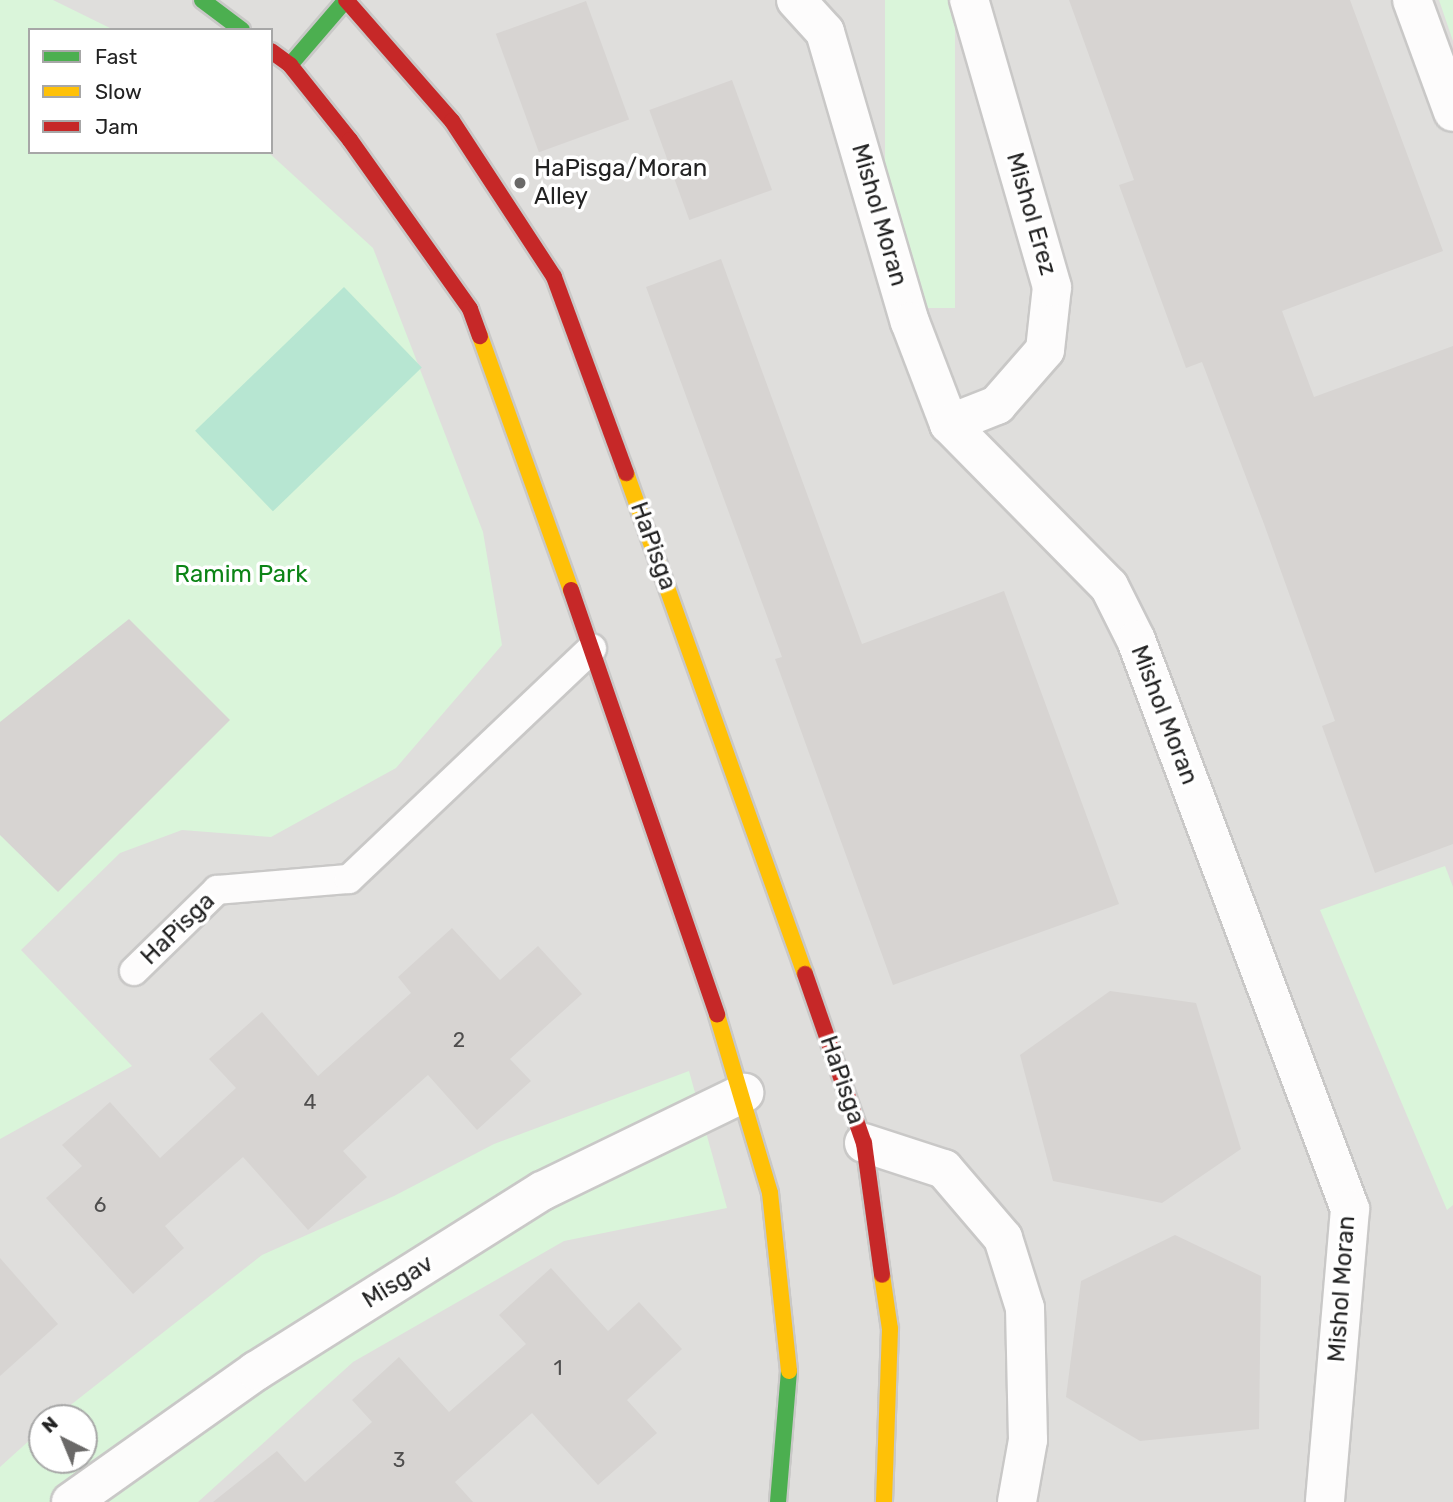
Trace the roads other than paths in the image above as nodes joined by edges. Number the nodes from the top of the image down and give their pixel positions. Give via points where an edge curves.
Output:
1 (202, 0) edge
2 (346, 0) edge
3 (796, 0) edge
4 (970, 0) edge
5 (1412, 0) edge
6 (239, 28) edge
7 (273, 52) edge
8 (290, 65) junction
9 (1453, 112) edge
10 (949, 424) junction
11 (592, 648) junction
12 (134, 971) dead end
13 (744, 1093) junction
14 (864, 1143) junction
15 (71, 1502) edge
16 (778, 1502) edge
17 (884, 1502) edge
18 (1017, 1502) edge
19 (1325, 1502) edge

1 - 6 street
2 - 8 street
2 - 14 street, HaPisga via 452,121 554,277
3 - 10 street, Mishol Moran via 825,32 910,322
4 - 10 street, Mishol Erez via 1052,286 1045,351 997,405
5 - 9 street
7 - 8 street
8 - 11 street via 470,309
10 - 19 street, Mishol Moran via 1069,542 1114,597 1136,640 1350,1209
11 - 12 lane, HaPisga via 349,878 217,890
11 - 13 street
13 - 15 street, Misgav via 542,1191 256,1371
13 - 16 street via 770,1193 790,1360
14 - 17 street, HaPisga via 890,1329
14 - 18 street, HaPisga via 944,1169 1003,1238 1025,1308 1028,1440

